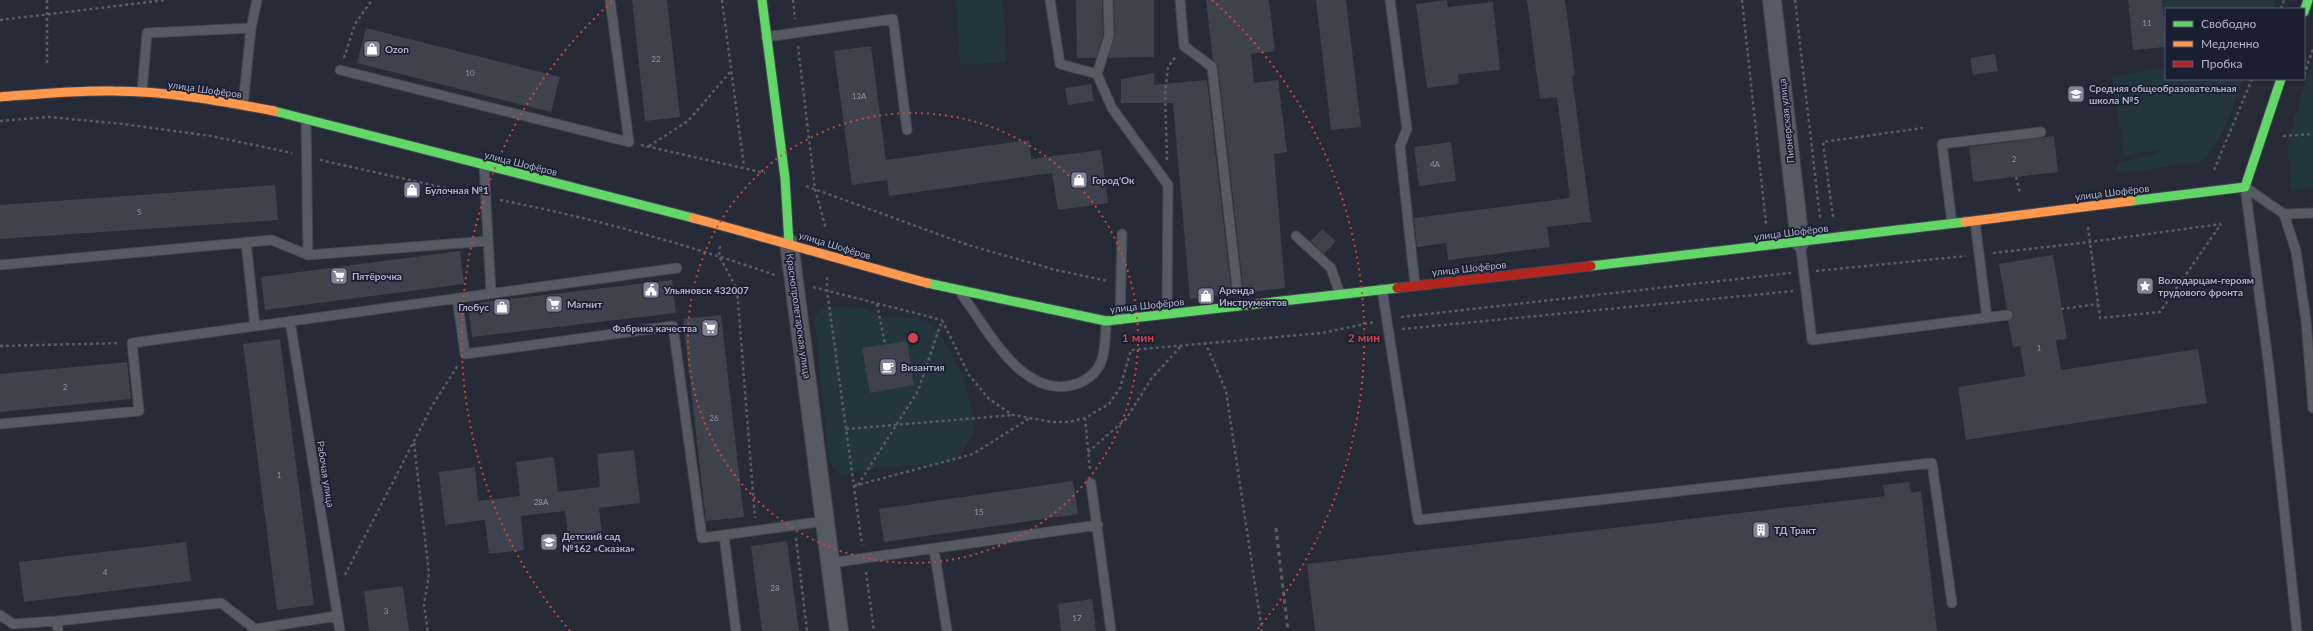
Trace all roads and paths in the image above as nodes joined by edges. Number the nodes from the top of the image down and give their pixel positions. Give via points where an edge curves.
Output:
1 (47, 0) edge
2 (166, 0) edge
3 (257, 0) edge
4 (372, 0) edge
5 (610, 0) edge
6 (722, 0) edge
7 (762, 0) edge
8 (793, 0) edge
9 (1050, 0) edge
10 (1108, 0) edge
11 (1180, 0) edge
12 (1390, 0) edge
13 (1742, 0) edge
14 (1772, 0) edge
15 (1795, 0) edge
16 (48, 13) junction
17 (0, 20) edge
18 (250, 28) junction
19 (796, 31) junction
20 (766, 37) junction
21 (1184, 46) junction
22 (2313, 49) edge
23 (47, 63) dead end
24 (340, 70) joint
25 (731, 71) junction
26 (2305, 72) edge
27 (1098, 74) junction
28 (2252, 80) edge
29 (2281, 80) edge
30 (142, 92) junction
31 (0, 97) edge
32 (243, 106) junction
33 (306, 120) junction
34 (0, 121) edge
35 (1923, 128) dead end
36 (907, 130) dead end
37 (2041, 132) dead end
38 (2313, 134) edge
39 (2283, 137) dead end
40 (629, 142) junction
41 (648, 146) junction
42 (306, 156) junction
43 (484, 165) junction
44 (2216, 170) dead end
45 (2016, 177) dead end
46 (1168, 185) junction
47 (2245, 187) junction
48 (815, 189) junction
49 (2020, 193) dead end
50 (486, 198) junction
51 (2086, 207) junction
52 (2313, 213) edge
53 (2284, 214) junction
54 (1833, 217) dead end
55 (1820, 218) dead end
56 (1975, 221) junction
57 (1766, 224) dead end
58 (1952, 224) junction
59 (826, 229) dead end
60 (1122, 234) dead end
61 (1296, 236) dead end
62 (488, 241) junction
63 (246, 242) junction
64 (1800, 242) junction
65 (2090, 242) junction
66 (789, 243) junction
67 (1980, 254) junction
68 (308, 255) junction
69 (720, 256) junction
70 (0, 265) edge
71 (677, 268) dead end
72 (827, 271) dead end
73 (1804, 272) junction
74 (778, 276) dead end
75 (1122, 285) junction
76 (1415, 285) junction
77 (810, 286) dead end
78 (1237, 286) dead end
79 (1382, 289) junction
80 (827, 290) junction
81 (1806, 290) junction
82 (959, 291) junction
83 (491, 293) junction
84 (1340, 294) junction
85 (457, 298) junction
86 (877, 303) junction
87 (2098, 304) junction
88 (2061, 309) dead end
89 (1167, 314) junction
90 (2008, 315) dead end
91 (1988, 318) junction
92 (1387, 319) junction
93 (1120, 320) junction
94 (290, 321) junction
95 (1106, 321) junction
96 (255, 326) junction
97 (1388, 331) junction
98 (1205, 342) junction
99 (132, 343) junction
100 (885, 344) dead end
101 (1182, 345) junction
102 (0, 346) edge
103 (1131, 350) dead end
104 (465, 354) junction
105 (2313, 408) edge
106 (1014, 415) dead end
107 (1030, 418) dead end
108 (1085, 418) dead end
109 (0, 424) edge
110 (897, 424) junction
111 (846, 428) junction
112 (414, 442) junction
113 (1088, 452) junction
114 (1091, 483) joint
115 (858, 485) junction
116 (854, 486) junction
117 (825, 521) junction
118 (1098, 525) junction
119 (794, 526) junction
120 (756, 531) junction
121 (724, 535) junction
122 (934, 549) junction
123 (864, 560) junction
124 (830, 564) junction
125 (334, 597) junction
126 (1952, 603) dead end
127 (0, 615) edge
128 (337, 616) junction
129 (57, 621) junction
130 (58, 631) edge
131 (340, 631) edge
132 (428, 631) edge
133 (736, 631) edge
134 (807, 631) edge
135 (839, 631) edge
136 (874, 631) edge
137 (946, 631) edge
138 (1110, 631) edge
139 (1262, 631) edge
140 (2296, 631) edge

1 - 16 path
2 - 16 path
3 - 18 lane
4 - 24 path via 355,24
5 - 40 lane
6 - 25 path
7 - 20 street, Краснопролетарская улица
8 - 19 path
9 - 27 lane via 1060,64
10 - 27 lane via 1109,36
11 - 21 lane
12 - 76 lane via 1407,129 1400,146
13 - 57 path
14 - 64 street, Пионерская улица
15 - 55 path
16 - 17 path
16 - 23 path
18 - 30 lane via 147,33
18 - 32 lane
19 - 20 lane
19 - 36 lane via 893,19
19 - 48 path
20 - 66 street, Краснопролетарская улица via 784,178
21 - 46 path via 1168,67 1165,93
21 - 78 lane via 1212,67
22 - 26 path
24 - 40 lane
25 - 41 path via 688,121
25 - 41 path via 744,168
27 - 46 lane via 1112,108
28 - 44 path
29 - 47 street
30 - 31 street, улица Шофёров via 89,90
30 - 32 street, улица Шофёров via 216,100
32 - 33 street, улица Шофёров
33 - 42 lane
33 - 43 street, улица Шофёров
34 - 42 path via 49,117 123,124 211,136
35 - 54 path via 1823,142
37 - 58 lane via 1942,144
38 - 39 path
40 - 41 path
42 - 50 path
42 - 68 lane
43 - 50 lane
43 - 66 street, улица Шофёров
45 - 49 path
46 - 89 lane
47 - 51 street, улица Шофёров
47 - 53 lane
47 - 140 lane via 2269,368
48 - 59 path
48 - 75 path via 968,245 1056,270
50 - 62 lane
50 - 69 path via 564,213
51 - 56 street, улица Шофёров
51 - 65 path
52 - 53 lane
53 - 105 lane via 2296,251 2306,321
56 - 58 street, улица Шофёров
56 - 67 lane
58 - 64 street, улица Шофёров
60 - 75 lane
61 - 84 lane via 1331,268
62 - 68 lane
62 - 83 lane
63 - 68 lane via 272,240
63 - 70 lane
63 - 96 lane
64 - 73 lane
64 - 76 street, улица Шофёров
65 - 67 path
65 - 87 path
65 - 87 path via 2221,224 2160,312 2100,318
66 - 82 street, улица Шофёров via 827,256
66 - 117 street, Краснопролетарская улица
67 - 73 path
67 - 91 lane
69 - 74 path
69 - 120 path via 737,289
71 - 83 lane
72 - 80 path
73 - 81 lane
73 - 92 path
75 - 93 lane
76 - 79 street, улица Шофёров
77 - 80 path
79 - 84 street, улица Шофёров
79 - 92 lane
80 - 86 path
80 - 111 path
81 - 91 lane via 1812,340
81 - 97 path
82 - 95 street, улица Шофёров
82 - 95 lane via 1014,366 1043,384 1074,385 1095,373 1105,350
83 - 85 lane
84 - 89 street, улица Шофёров
85 - 94 lane
85 - 104 lane
86 - 100 path
86 - 110 path via 942,320 918,391
87 - 88 path
89 - 93 street, улица Шофёров
90 - 91 lane
92 - 97 lane
92 - 98 path via 1322,334
93 - 95 street, улица Шофёров
94 - 96 lane
94 - 125 lane, Рабочая улица
96 - 99 lane
97 - 126 lane via 1418,520 1932,464
98 - 101 path
98 - 139 path via 1226,391
99 - 102 path
99 - 109 lane via 139,410
101 - 103 path
101 - 113 path via 1151,379 1126,419
104 - 112 path via 432,406
104 - 121 lane via 673,326 702,538
106 - 110 path
107 - 115 path via 973,454
108 - 113 path
110 - 111 path
110 - 115 path
111 - 116 path
112 - 125 path
112 - 132 path via 430,574 424,605
113 - 114 path
114 - 118 lane
115 - 116 path
116 - 123 path
117 - 119 lane
117 - 124 street, Краснопролетарская улица
118 - 122 lane
118 - 138 lane
119 - 120 lane
119 - 134 path
120 - 121 lane
121 - 133 lane
122 - 123 lane
122 - 137 lane
123 - 124 lane
123 - 136 path
124 - 135 street, Краснопролетарская улица
125 - 128 lane, Рабочая улица
127 - 129 lane via 13,624
128 - 129 lane via 255,629 221,603
128 - 131 lane, Рабочая улица
129 - 130 lane

